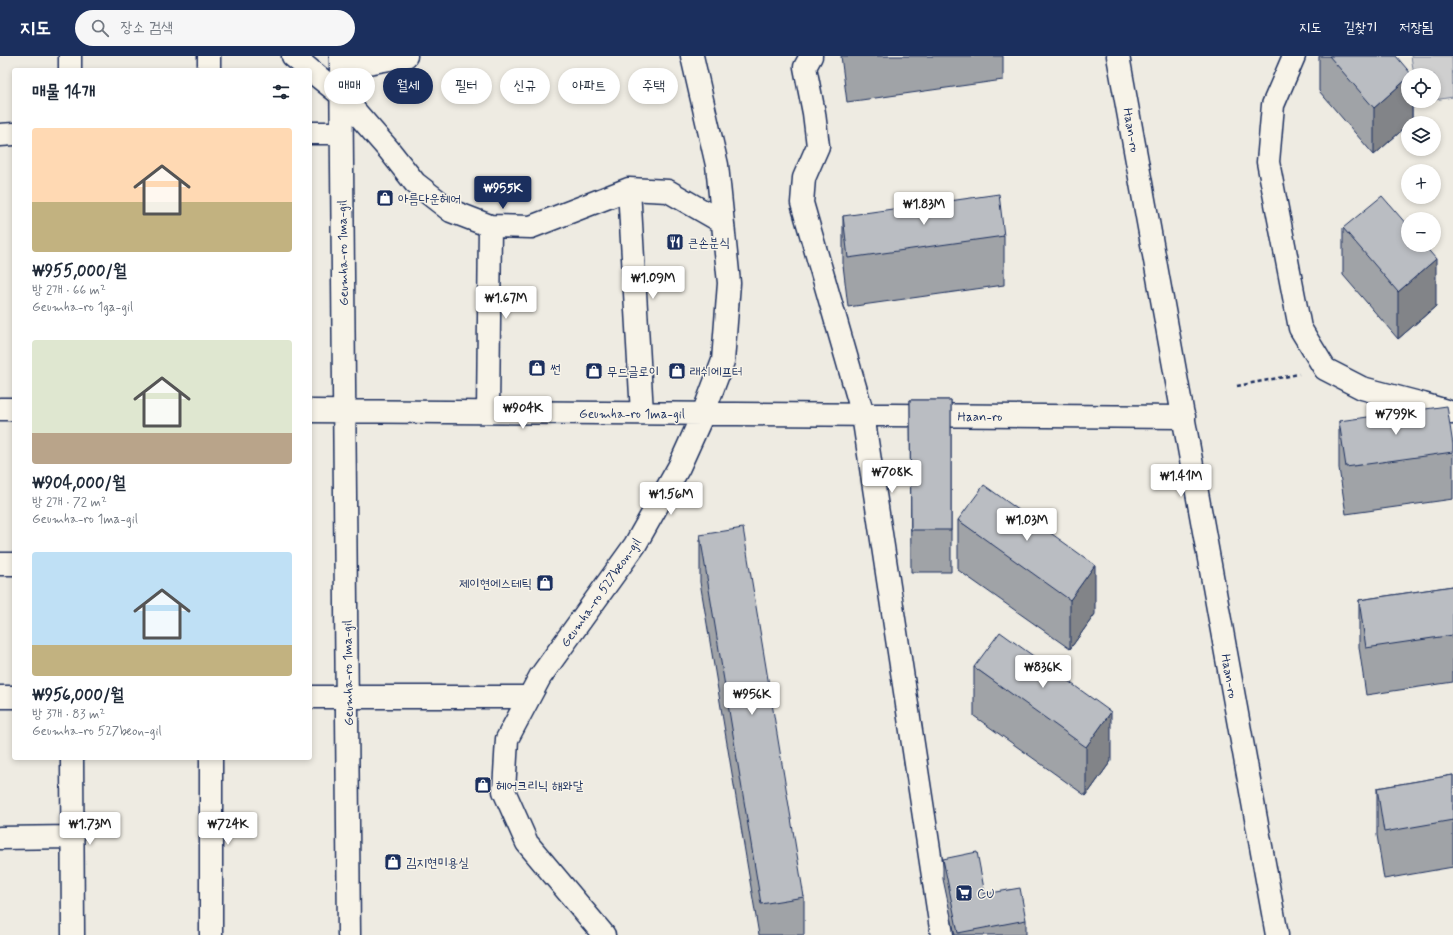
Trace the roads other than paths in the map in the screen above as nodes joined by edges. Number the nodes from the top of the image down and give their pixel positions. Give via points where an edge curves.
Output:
1 (70, 56) edge
2 (209, 56) edge
3 (293, 56) edge
4 (406, 56) edge
5 (692, 56) edge
6 (811, 56) edge
7 (1118, 56) edge
8 (1294, 56) edge
9 (341, 62) edge
10 (70, 68) edge
11 (209, 68) edge
12 (308, 68) edge
13 (312, 72) edge
14 (324, 81) edge
15 (341, 104) edge
16 (349, 104) edge
17 (341, 132) junction
18 (312, 133) edge
19 (0, 134) edge
20 (12, 134) edge
21 (629, 189) junction
22 (722, 222) junction
23 (490, 226) junction
24 (0, 409) edge
25 (12, 409) edge
26 (312, 411) edge
27 (344, 411) junction
28 (488, 412) junction
29 (642, 413) junction
30 (1453, 413) edge
31 (703, 414) junction
32 (863, 415) junction
33 (1184, 417) junction
34 (0, 564) edge
35 (12, 564) edge
36 (0, 697) edge
37 (12, 697) edge
38 (312, 697) edge
39 (347, 697) junction
40 (529, 697) junction
41 (72, 760) edge
42 (211, 760) edge
43 (72, 837) junction
44 (0, 838) edge
45 (73, 935) edge
46 (211, 935) edge
47 (349, 935) edge
48 (604, 935) edge
49 (942, 935) edge
50 (1277, 935) edge

1 - 10 street
2 - 11 street
3 - 12 street
4 - 9 street
5 - 22 street, Geumha-ro 527beon-gil via 717,165
6 - 32 street via 805,68 818,146 804,178 802,203
7 - 33 street, Haan-ro
8 - 30 street via 1273,105 1268,162 1300,328 1325,369 1362,388
13 - 14 street
15 - 17 street, Geumha-ro 1ma-gil
16 - 23 street via 415,183 451,212
17 - 18 street
17 - 27 street, Geumha-ro 1ma-gil
19 - 20 street
21 - 22 street via 668,191
21 - 23 street via 531,227
21 - 29 street
22 - 31 street, Geumha-ro 527beon-gil via 729,283 723,361
23 - 28 street
24 - 25 street
26 - 27 street
27 - 28 street, Geumha-ro 1ma-gil
27 - 39 street, Geumha-ro 1ma-gil
28 - 29 street, Geumha-ro 1ma-gil
29 - 31 street, Geumha-ro 1ma-gil
31 - 32 street, Haan-ro
31 - 40 street, Geumha-ro 527beon-gil via 679,467 635,545 540,677
32 - 33 street, Haan-ro
32 - 49 street
33 - 50 street, Haan-ro
34 - 35 street
36 - 37 street
38 - 39 street
39 - 40 street
39 - 47 street, Geumha-ro 1ma-gil
40 - 48 street, Geumha-ro 527beon-gil via 507,739 504,791 527,843
41 - 43 street
42 - 46 street
43 - 44 street
43 - 45 street

